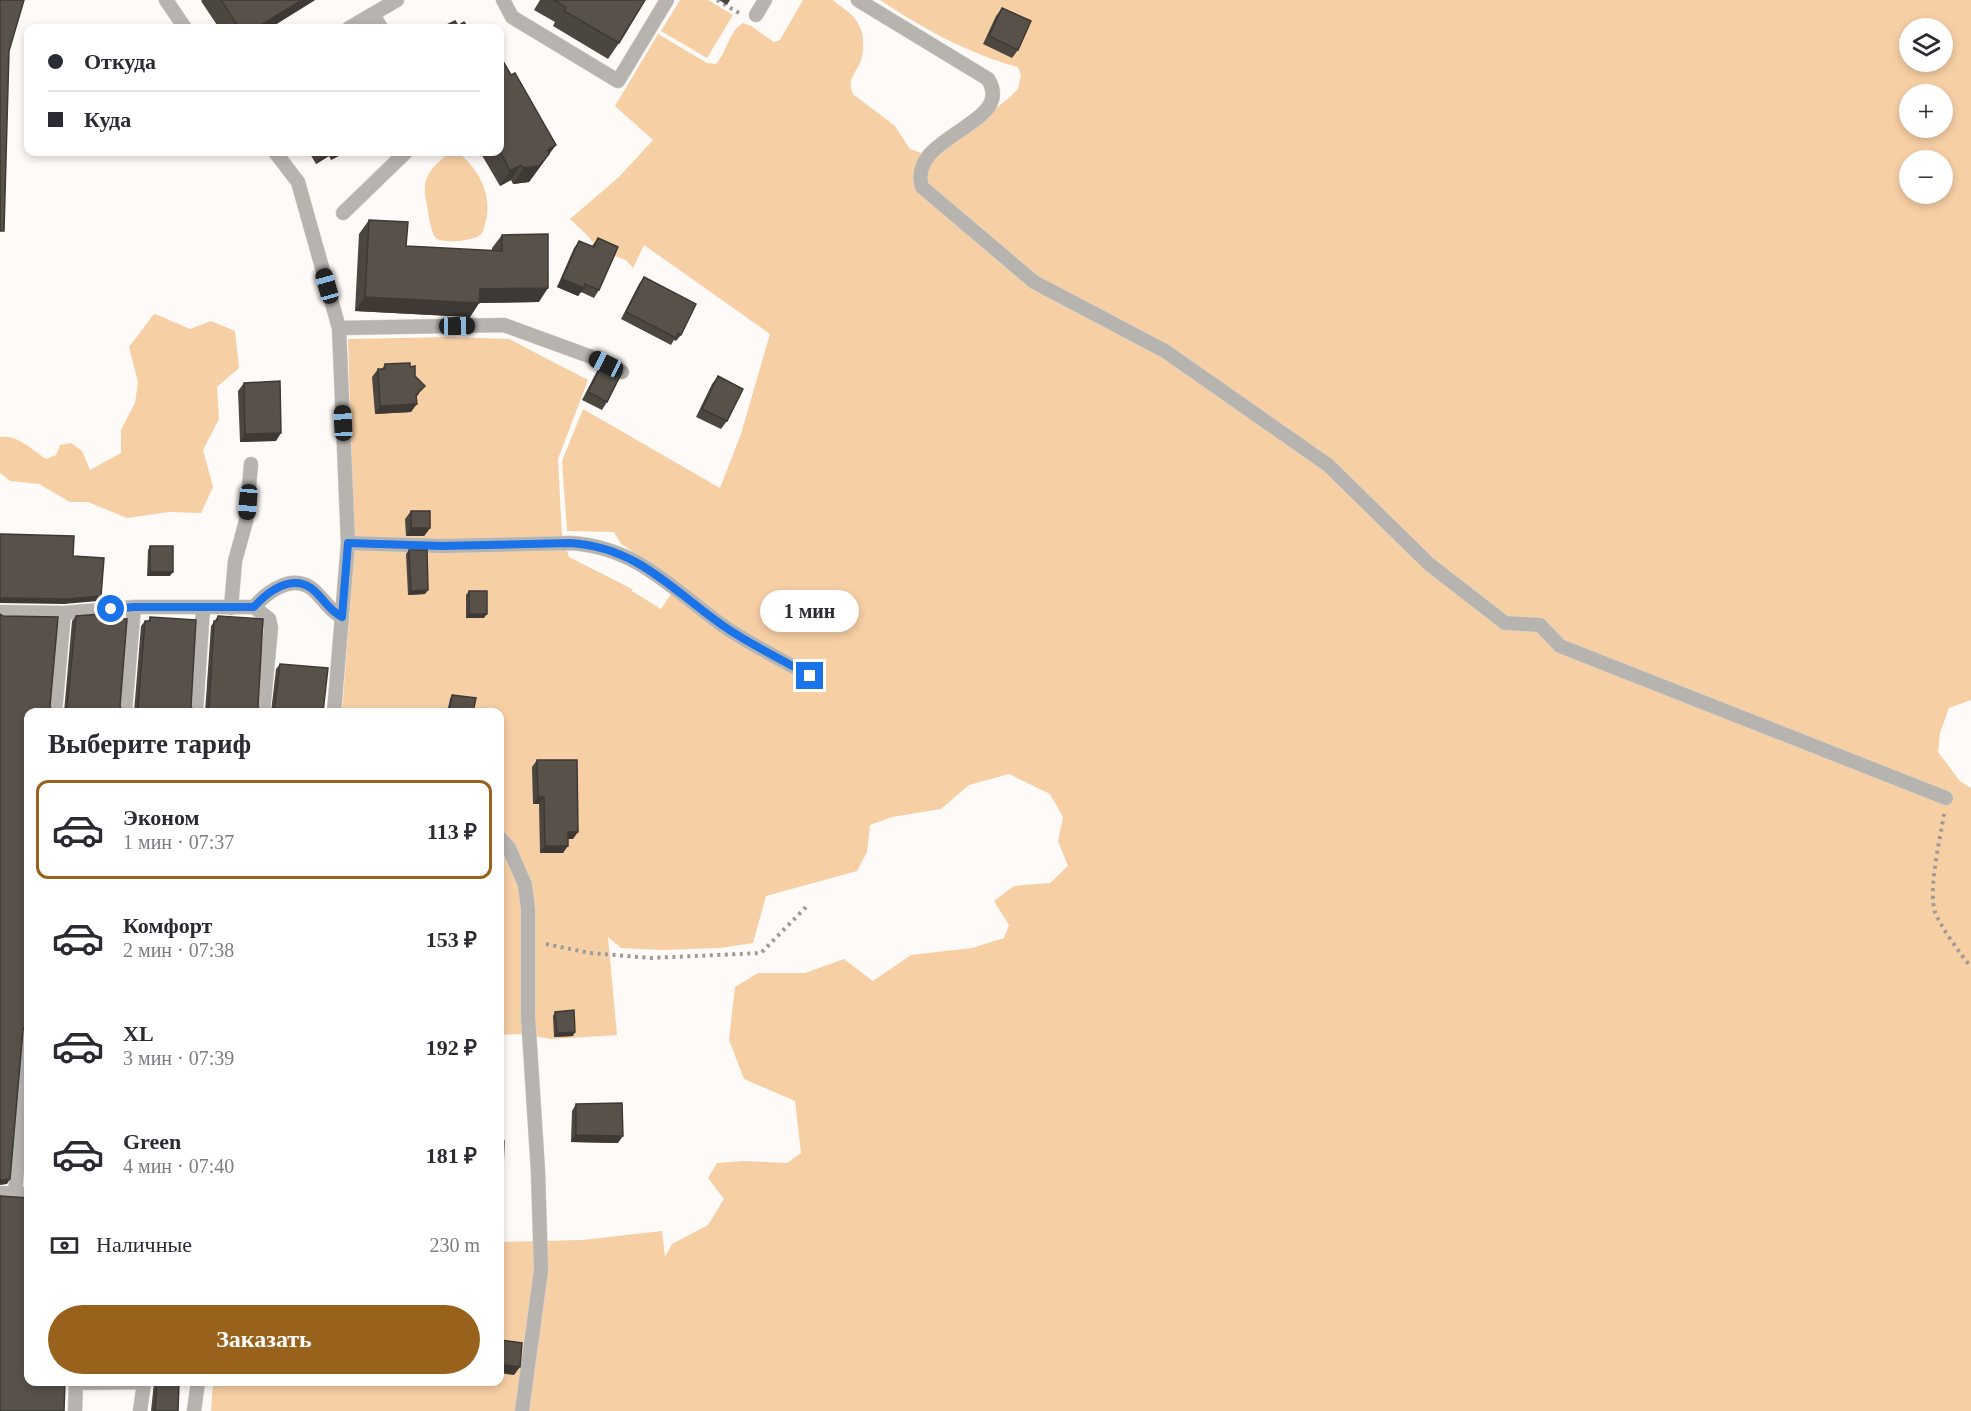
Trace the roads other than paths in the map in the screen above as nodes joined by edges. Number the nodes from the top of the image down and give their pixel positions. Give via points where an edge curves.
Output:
1 (166, 0) edge
2 (397, 0) edge
3 (503, 0) edge
4 (667, 0) edge
5 (765, 0) edge
6 (858, 0) edge
7 (373, 14) junction
8 (756, 15) dead end
9 (181, 24) edge
10 (356, 24) edge
11 (379, 24) edge
12 (278, 156) edge
13 (401, 156) edge
14 (343, 213) dead end
15 (339, 328) junction
16 (622, 372) edge
17 (251, 464) dead end
18 (348, 543) junction
19 (134, 607) junction
20 (254, 607) junction
21 (203, 608) junction
22 (231, 609) junction
23 (0, 612) edge
24 (64, 613) junction
25 (342, 617) junction
26 (810, 676) dead end
27 (56, 708) edge
28 (125, 708) edge
29 (196, 708) edge
30 (263, 708) edge
31 (334, 708) edge
32 (1946, 798) road end
33 (504, 842) edge
34 (24, 1141) edge
35 (0, 1192) edge
36 (22, 1193) edge
37 (76, 1386) edge
38 (143, 1386) edge
39 (197, 1386) edge
40 (75, 1411) edge
41 (140, 1411) edge
42 (194, 1411) edge
43 (522, 1411) edge

1 - 9 lane
2 - 7 lane
3 - 4 lane via 512,17 618,81
5 - 8 lane
6 - 32 lane via 988,79 993,87 993,97 979,118 925,159 920,180 922,187 1034,282 1165,351 1328,465 1429,564 1505,623 1540,625 1560,646
7 - 10 lane
7 - 11 lane
12 - 15 lane via 298,182
13 - 14 lane
15 - 16 lane via 504,325
15 - 18 lane
17 - 22 lane
18 - 25 lane
18 - 26 lane via 588,544 641,563 723,626
19 - 21 lane
19 - 24 lane
19 - 28 lane
20 - 22 lane
20 - 25 lane via 277,587 292,583 310,587 332,612
20 - 30 lane via 269,619 271,628
21 - 22 lane
21 - 29 lane
23 - 24 lane
24 - 27 lane
25 - 31 lane
33 - 43 lane via 525,885 528,909 528,1016 538,1171 541,1270
34 - 36 lane
35 - 36 lane
37 - 40 lane
38 - 41 lane
39 - 42 lane

